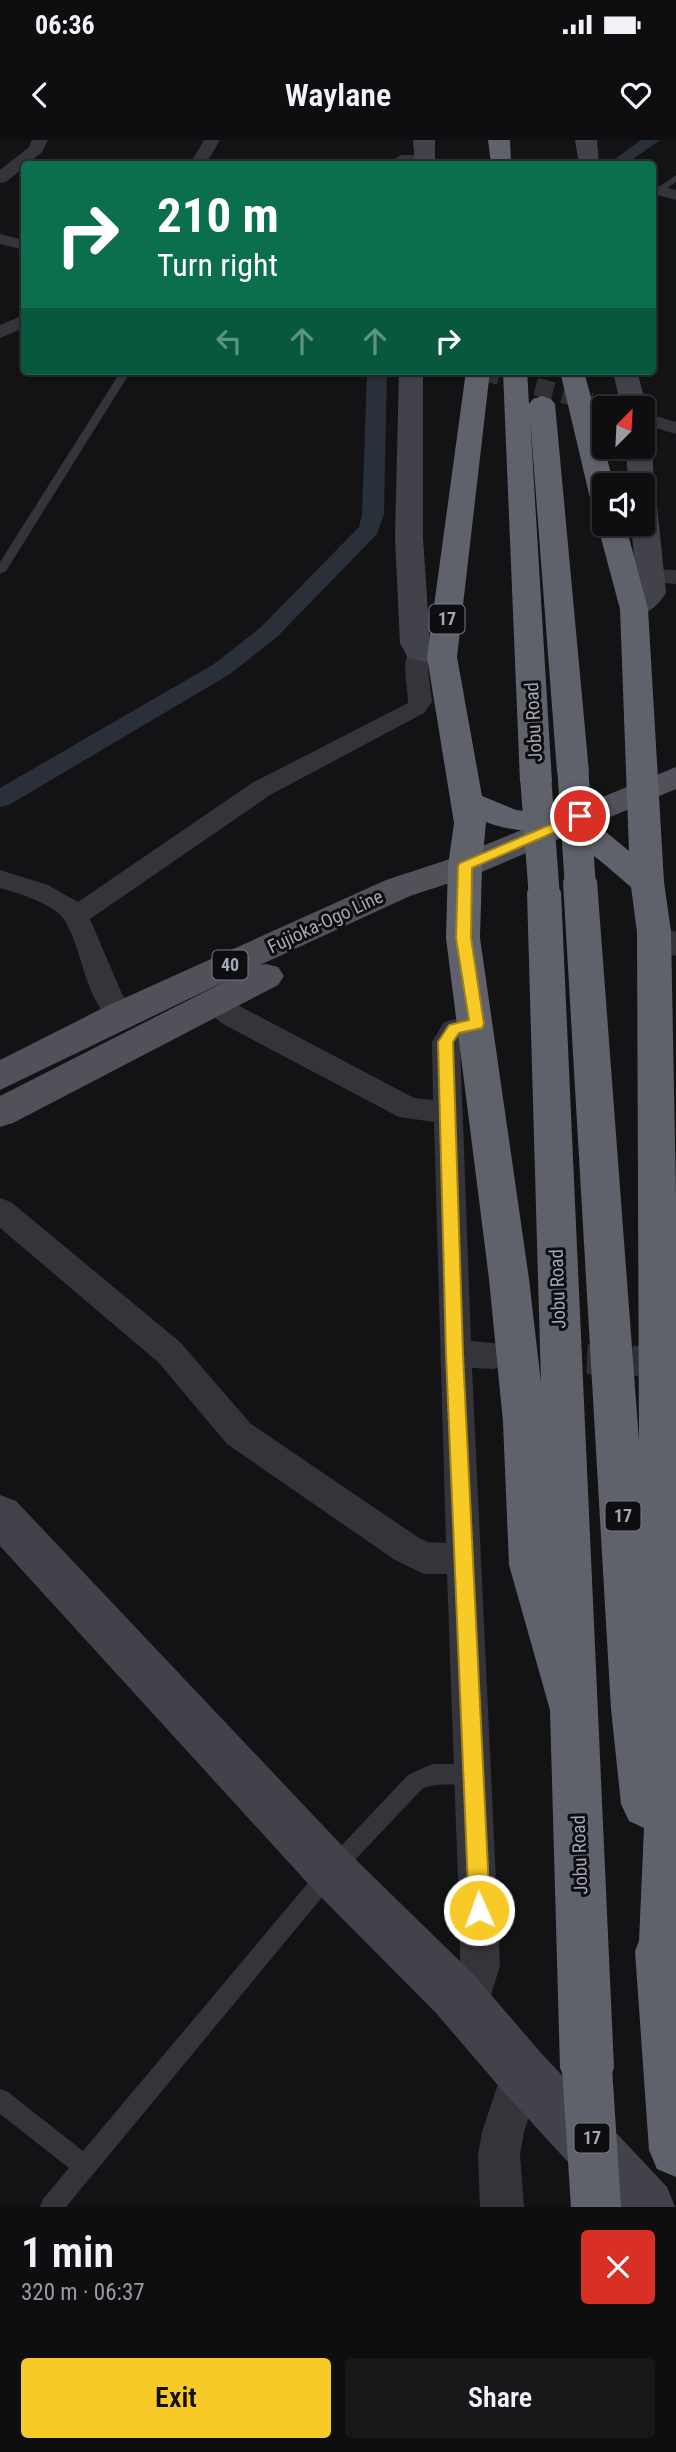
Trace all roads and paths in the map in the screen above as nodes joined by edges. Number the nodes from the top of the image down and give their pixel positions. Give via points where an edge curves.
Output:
1 (40, 140) edge
2 (212, 140) edge
3 (499, 140) edge
4 (586, 140) edge
5 (424, 154) edge
6 (200, 161) edge
7 (396, 161) edge
8 (501, 161) edge
9 (589, 161) edge
10 (0, 177) edge
11 (676, 178) edge
12 (656, 191) edge
13 (656, 192) edge
14 (676, 195) edge
15 (0, 239) edge
16 (21, 244) edge
17 (21, 322) edge
18 (0, 332) edge
19 (123, 375) edge
20 (411, 375) edge
21 (477, 375) edge
22 (515, 375) edge
23 (539, 375) edge
24 (573, 375) edge
25 (626, 375) edge
26 (631, 396) edge
27 (655, 422) edge
28 (676, 428) edge
29 (598, 473) edge
30 (614, 536) edge
31 (645, 536) edge
32 (0, 571) edge
33 (664, 577) edge
34 (634, 609) junction
35 (430, 655) junction
36 (660, 783) edge
37 (466, 802) junction
38 (558, 825) junction
39 (465, 866) junction
40 (0, 879) edge
41 (647, 882) junction
42 (562, 887) junction
43 (76, 916) junction
44 (665, 940) edge
45 (213, 1003) junction
46 (122, 1014) junction
47 (477, 1024) junction
48 (0, 1076) edge
49 (449, 1112) junction
50 (0, 1113) edge
51 (0, 1210) edge
52 (454, 1354) junction
53 (493, 1356) dead end
54 (0, 1515) edge
55 (466, 1559) junction
56 (573, 1708) junction
57 (474, 1774) junction
58 (331, 1871) junction
59 (664, 1975) junction
60 (468, 2009) junction
61 (522, 2072) junction
62 (0, 2100) edge
63 (676, 2150) edge
64 (85, 2166) junction
65 (51, 2207) edge
66 (502, 2207) edge
67 (596, 2207) edge
68 (647, 2207) edge

1 - 10 street via 36,149
2 - 6 street
3 - 8 highway
4 - 9 street
5 - 7 lane
11 - 12 lane
13 - 14 street
15 - 16 street
17 - 18 street
19 - 32 lane
20 - 35 street via 409,538 415,643
21 - 35 highway, 17
22 - 42 highway, Jobu Road / 17, bridge via 536,782
23 - 42 highway, Jobu Road / 17, bridge via 573,772
24 - 29 highway
25 - 26 street
27 - 28 street
30 - 34 highway, 17
31 - 33 street via 646,547
33 - 34 street
34 - 36 highway, 17
35 - 37 highway, 17
35 - 43 street via 416,668 420,702 415,708 261,789
36 - 38 main road, Fujioka-Ogo Line / 40
36 - 41 highway, 17
37 - 38 highway via 511,820
37 - 39 highway, 17 via 470,823
38 - 39 main road, Fujioka-Ogo Line / 40
38 - 41 highway via 605,846
39 - 45 main road, Fujioka-Ogo Line / 40 via 398,909
39 - 46 main road, Fujioka-Ogo Line / 40 via 398,888
39 - 47 highway, 17 via 463,938
40 - 43 street via 52,897
41 - 44 highway, 17
42 - 56 highway, Jobu Road / 17
42 - 59 highway, Jobu Road / 17 via 635,1709
43 - 46 street via 110,998
44 - 59 highway, 17 via 658,1345 669,1822
45 - 49 street via 409,1109
45 - 50 main road, 40
46 - 48 main road, Fujioka-Ogo Line / 40
47 - 49 street via 454,1029 446,1042
47 - 56 highway, 17 via 524,1422 532,1565
49 - 52 street
51 - 55 street via 169,1352 239,1434 407,1549 424,1558
52 - 53 street
52 - 55 street
54 - 58 street
55 - 57 street
56 - 67 highway, Jobu Road / 17, bridge
57 - 58 lane via 432,1774 415,1782
57 - 60 street via 480,1966
58 - 60 street
58 - 64 lane
59 - 63 highway, Jobu Road / 17
60 - 61 street
61 - 66 street via 499,2155
61 - 68 street
62 - 64 lane
64 - 65 lane

